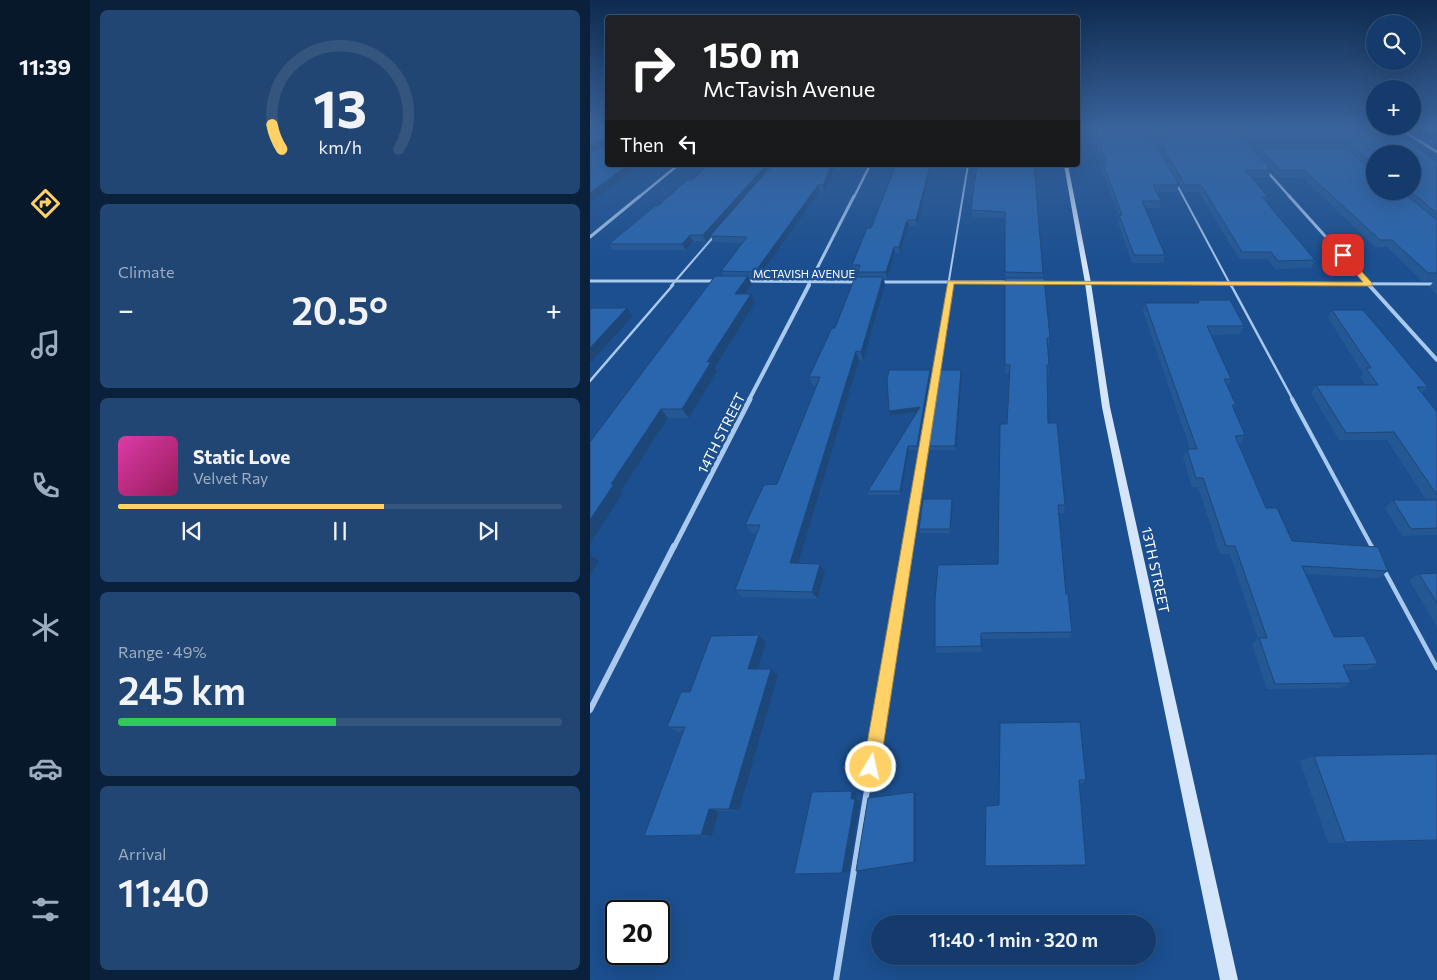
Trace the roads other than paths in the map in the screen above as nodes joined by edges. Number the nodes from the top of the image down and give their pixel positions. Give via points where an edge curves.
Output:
1 (669, 173) edge
2 (866, 173) edge
3 (967, 173) edge
4 (1067, 173) edge
5 (1269, 173) edge
6 (1175, 182) edge
7 (719, 230) edge
8 (590, 237) edge
9 (590, 281) edge
10 (676, 281) junction
11 (724, 281) edge
12 (744, 281) edge
13 (812, 281) junction
14 (861, 282) edge
15 (871, 282) edge
16 (950, 282) junction
17 (1019, 282) edge
18 (1029, 282) edge
19 (1088, 283) junction
20 (1229, 284) junction
21 (1369, 284) junction
22 (1437, 284) edge
23 (1437, 360) edge
24 (590, 381) edge
25 (1376, 554) edge
26 (1380, 563) edge
27 (1437, 668) edge
28 (590, 710) edge
29 (836, 980) edge
30 (1229, 980) edge

1 - 8 street
2 - 13 street, 14TH STREET
3 - 16 lane
4 - 19 street, 13TH STREET
5 - 21 street
6 - 20 lane
7 - 10 lane
9 - 10 street
10 - 11 street
10 - 24 lane
12 - 13 street, MCTAVISH AVENUE
13 - 14 street, MCTAVISH AVENUE
13 - 28 street, 14TH STREET
15 - 16 street, MCTAVISH AVENUE
16 - 17 street, MCTAVISH AVENUE
16 - 29 lane
18 - 19 street
19 - 20 street
19 - 30 street, 13TH STREET via 1106,408
20 - 21 street
20 - 25 lane
21 - 22 street
21 - 23 street
26 - 27 lane

